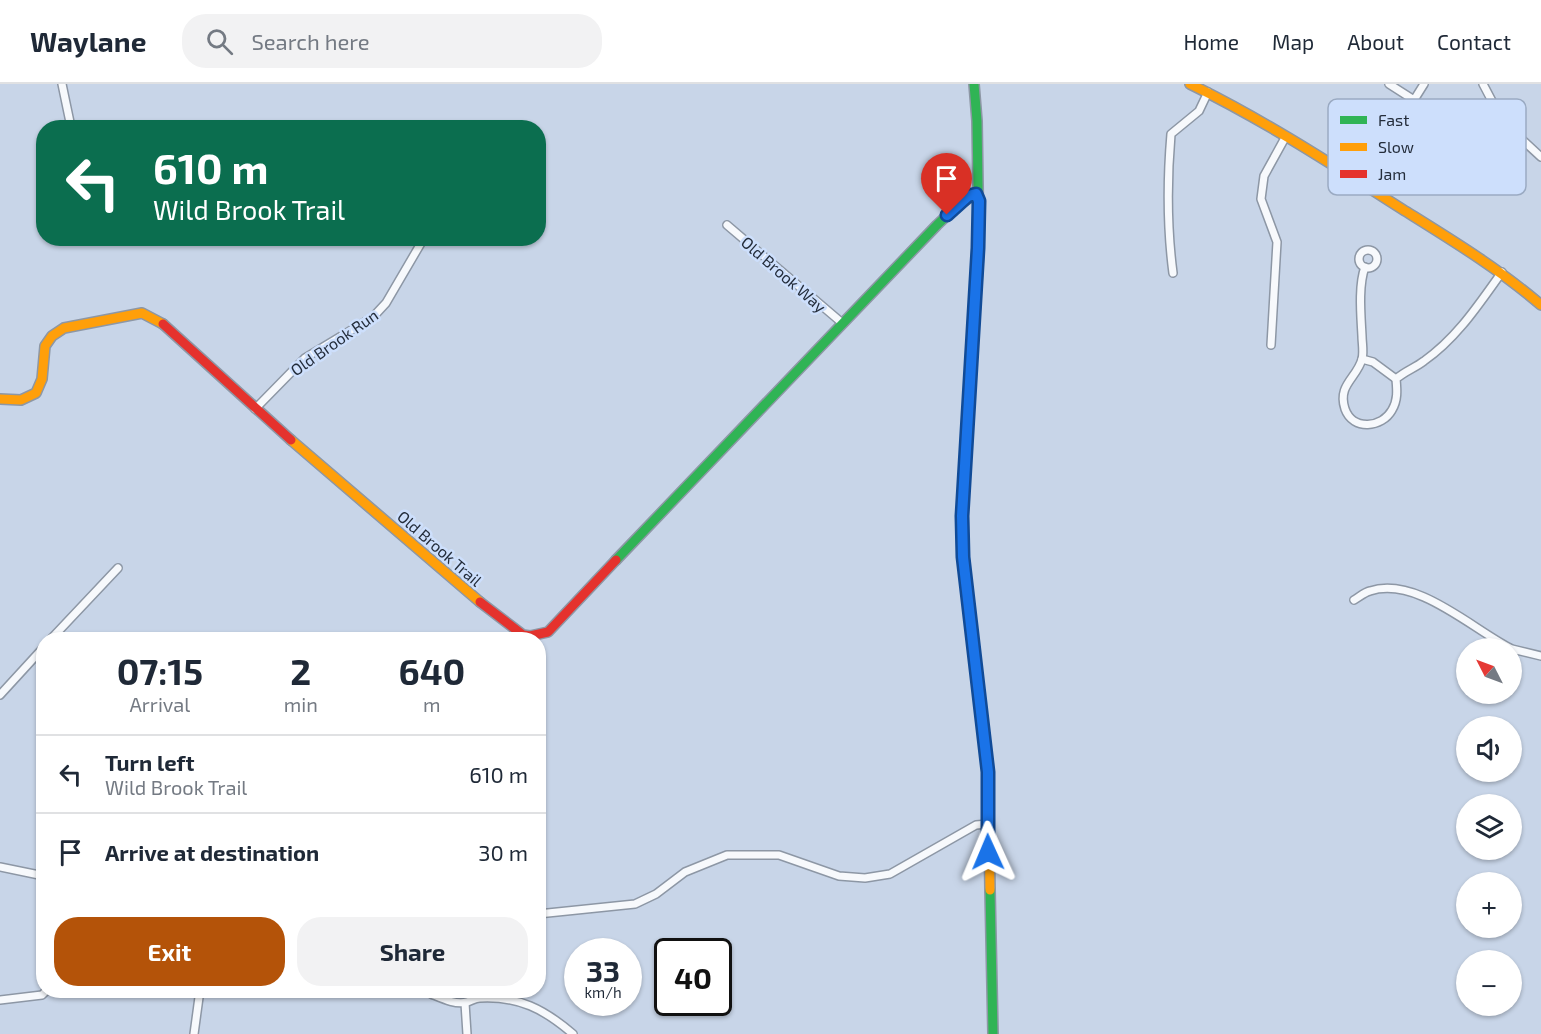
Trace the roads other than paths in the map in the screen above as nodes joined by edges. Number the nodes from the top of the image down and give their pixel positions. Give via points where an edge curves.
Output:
1 (62, 84) edge
2 (974, 84) edge
3 (1190, 84) edge
4 (1389, 84) edge
5 (1424, 84) edge
6 (1483, 84) edge
7 (1208, 92) junction
8 (1412, 99) edge
9 (1415, 99) edge
10 (1491, 99) edge
11 (70, 120) edge
12 (1286, 136) junction
13 (1526, 143) edge
14 (1541, 157) edge
15 (1328, 162) edge
16 (976, 194) junction
17 (1380, 195) edge
18 (727, 225) dead end
19 (419, 246) edge
20 (1365, 267) dead end
21 (1502, 272) junction
22 (1173, 273) dead end
23 (1541, 305) edge
24 (841, 322) junction
25 (1271, 345) dead end
26 (1362, 360) junction
27 (1396, 379) junction
28 (0, 399) edge
29 (255, 410) junction
30 (118, 568) dead end
31 (1354, 600) dead end
32 (58, 632) edge
33 (520, 632) edge
34 (546, 632) edge
35 (1494, 638) edge
36 (1522, 651) edge
37 (36, 656) edge
38 (1541, 657) edge
39 (0, 694) edge
40 (988, 824) junction
41 (0, 867) edge
42 (36, 874) edge
43 (546, 913) edge
44 (36, 996) edge
45 (199, 998) edge
46 (441, 998) edge
47 (0, 1000) edge
48 (465, 1003) junction
49 (194, 1034) edge
50 (467, 1034) edge
51 (573, 1034) edge
52 (993, 1034) edge

1 - 11 street
2 - 16 street
3 - 7 street
4 - 8 street
5 - 9 street
6 - 10 street
7 - 12 street
7 - 22 street via 1199,111 1171,134 1167,227
12 - 15 street
12 - 25 street via 1264,176 1262,199 1277,242
13 - 14 street
16 - 24 street, Old Brook Trail via 968,196 947,215
16 - 40 street via 978,248 962,516 963,557 988,772
17 - 21 street
18 - 24 street, Old Brook Way
19 - 29 street, Old Brook Run via 387,303 373,317 304,358
20 - 26 street
21 - 23 street
21 - 27 street via 1463,325 1424,362
24 - 34 street, Old Brook Trail
26 - 27 street via 1373,362
26 - 27 street via 1345,386 1344,406 1359,423 1375,425 1392,411
28 - 29 street, Old Brook Trail via 21,400 36,393 42,379 45,346 64,328 142,314 159,320
29 - 33 street, Old Brook Trail via 434,565
30 - 32 street
31 - 35 street via 1369,591 1407,590 1425,596
36 - 38 street
37 - 39 street
40 - 43 street via 976,825 890,874 865,878 839,876 779,855 727,855 685,872 656,894 634,904
40 - 52 street
41 - 42 street
44 - 47 street
45 - 49 street
46 - 48 street
48 - 50 street
48 - 51 street via 477,998 508,999 539,1008

